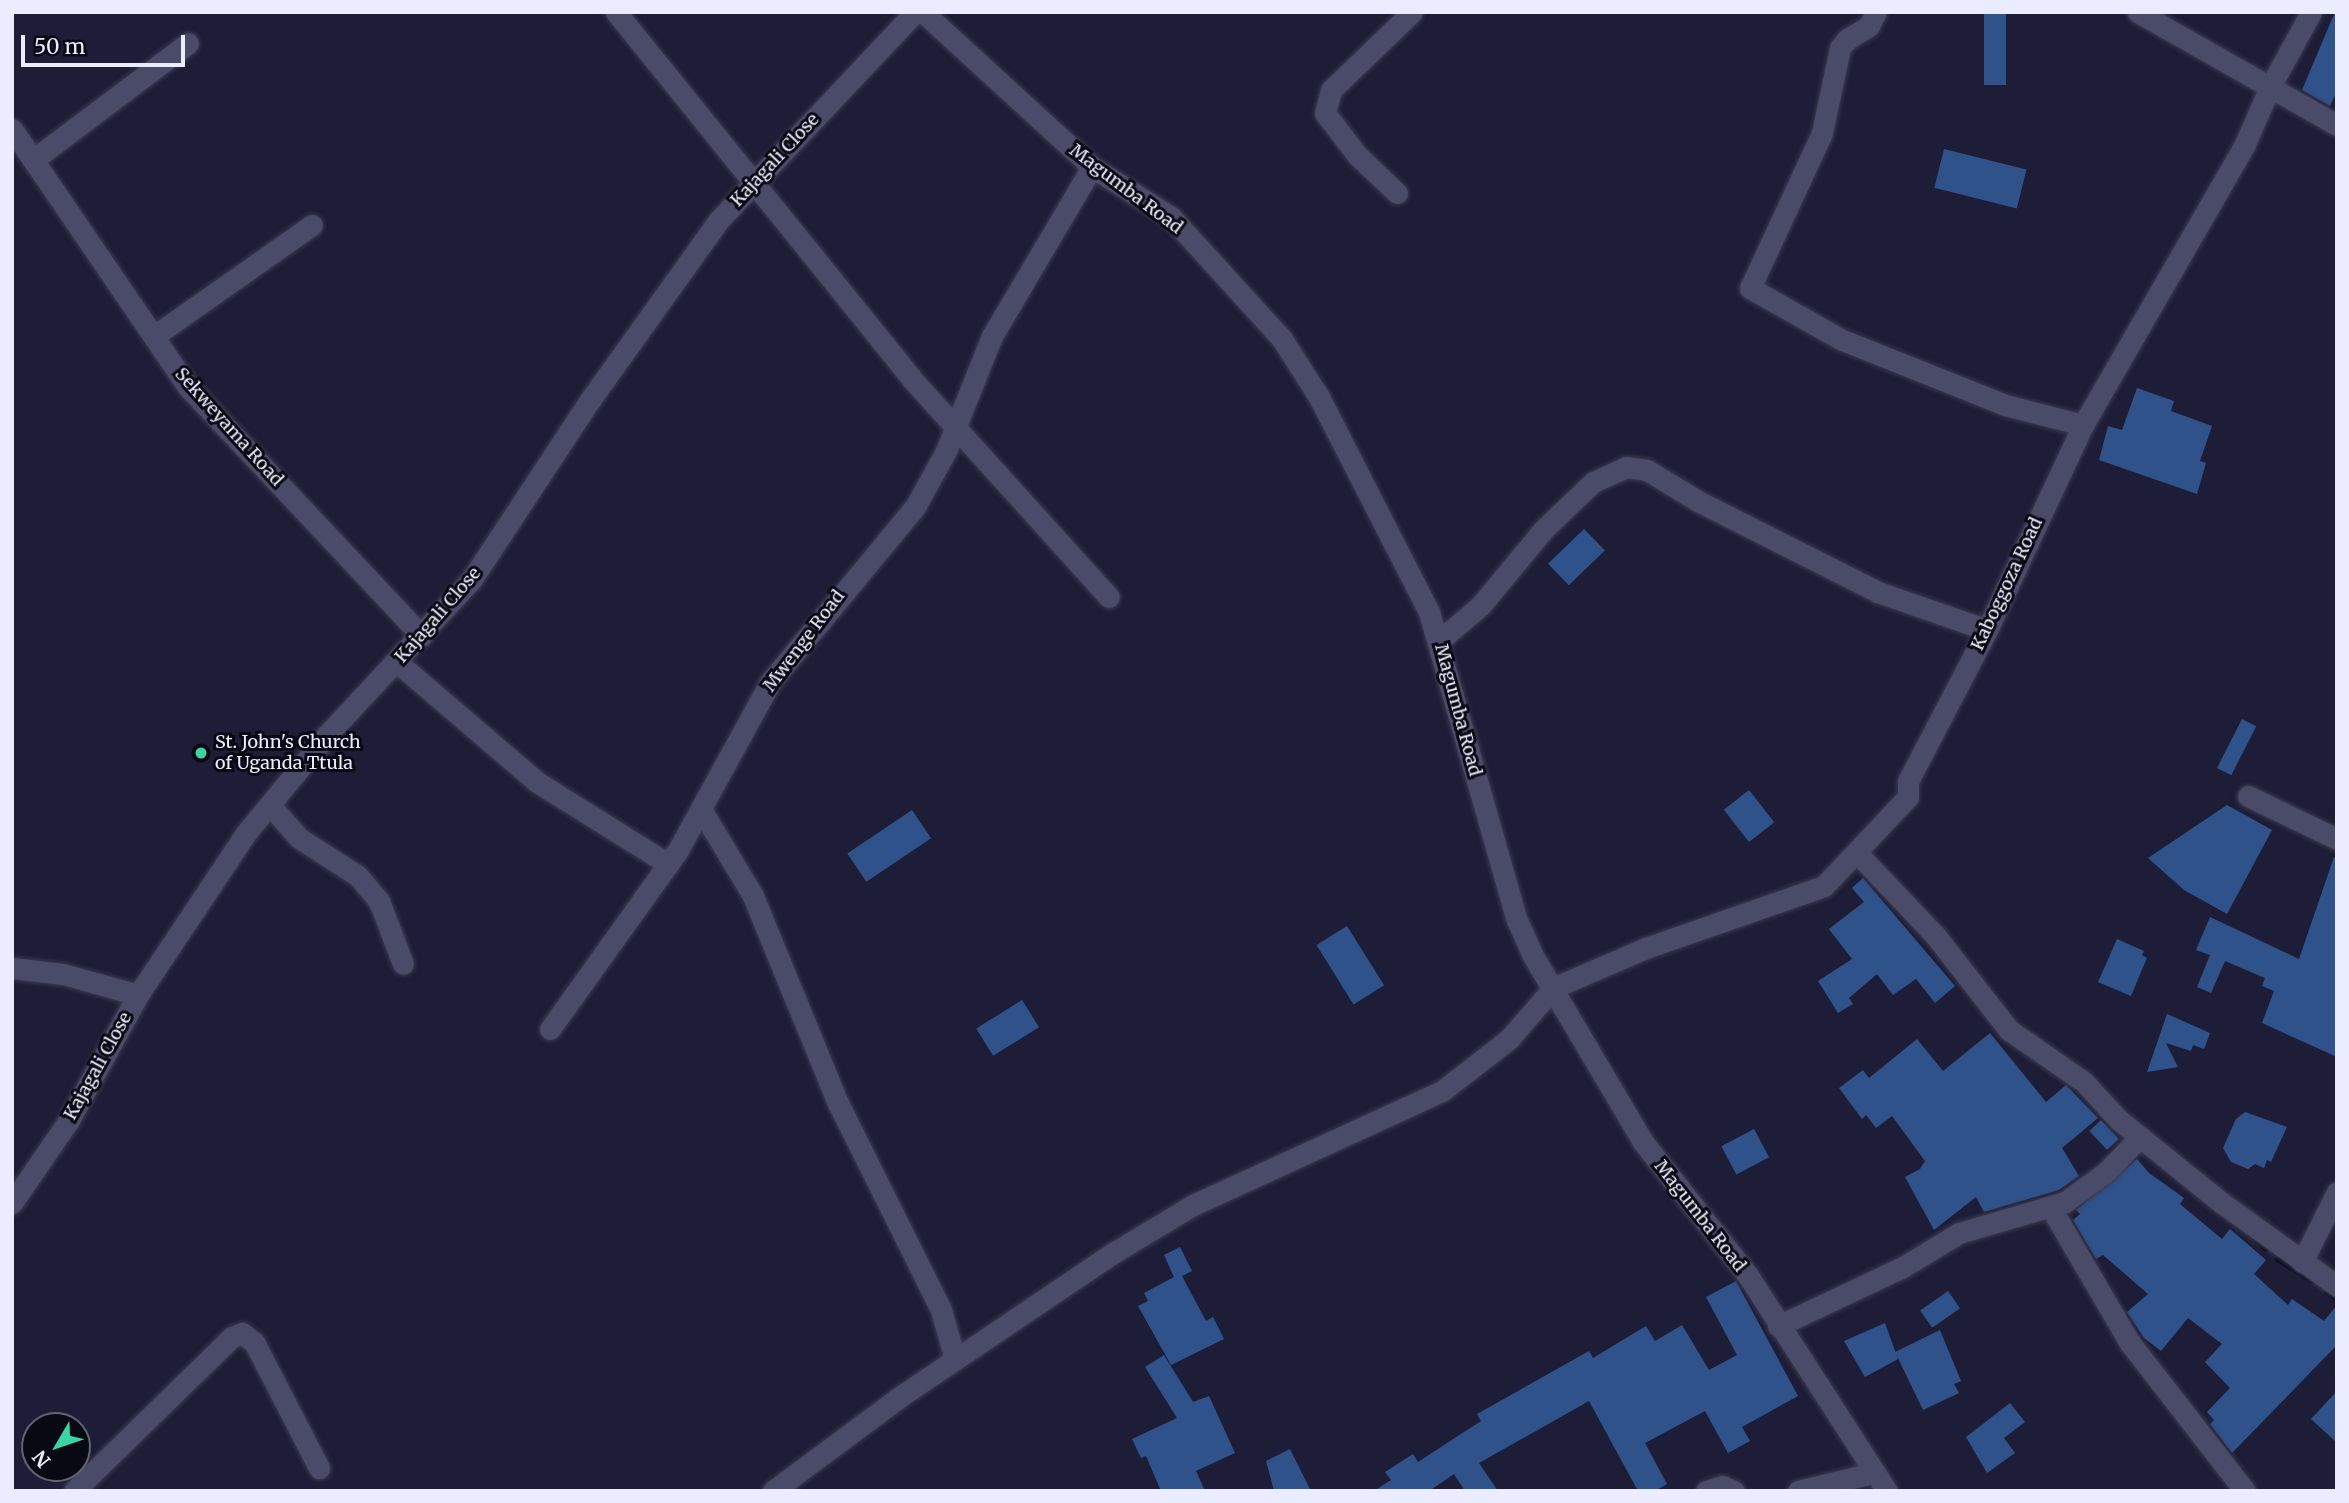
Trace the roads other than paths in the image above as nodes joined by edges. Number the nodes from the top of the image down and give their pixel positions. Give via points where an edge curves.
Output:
1 (616, 12) edge
2 (915, 12) edge
3 (923, 12) edge
4 (1412, 12) edge
5 (1876, 12) edge
6 (2138, 12) edge
7 (2311, 12) edge
8 (188, 43) dead end
9 (2270, 87) junction
10 (2337, 124) edge
11 (12, 129) edge
12 (33, 160) junction
13 (1092, 167) junction
14 (751, 184) junction
15 (1397, 193) dead end
16 (312, 225) dead end
17 (154, 336) junction
18 (2083, 425) junction
19 (956, 426) junction
20 (1109, 597) dead end
21 (1987, 630) junction
22 (422, 636) junction
23 (1440, 640) junction
24 (397, 662) junction
25 (2248, 796) dead end
26 (270, 805) junction
27 (702, 811) junction
28 (2337, 839) edge
29 (1858, 854) junction
30 (668, 864) junction
31 (403, 964) dead end
32 (12, 968) edge
33 (1553, 988) junction
34 (138, 995) junction
35 (550, 1029) dead end
36 (2140, 1138) junction
37 (2337, 1192) edge
38 (12, 1203) edge
39 (2051, 1208) junction
40 (2302, 1262) junction
41 (2337, 1286) edge
42 (1778, 1326) junction
43 (955, 1359) junction
44 (319, 1468) dead end
45 (1873, 1473) junction
46 (74, 1491) edge
47 (773, 1491) edge
48 (1706, 1491) edge
49 (1734, 1491) edge
50 (1798, 1491) edge
51 (1887, 1491) edge
52 (2245, 1491) edge

1 - 14 street
2 - 14 street, Kajagali Close
3 - 13 street, Magumba Road
4 - 15 street via 1331,90 1325,113 1357,155
5 - 18 street via 1869,26 1840,48 1822,134 1750,288 1840,339 2004,405
6 - 9 street
7 - 9 street, Kaboggoza Road
8 - 12 street
9 - 10 street
9 - 18 street, Kaboggoza Road via 2244,146
11 - 12 street, Sekweyama Road
12 - 17 street, Sekweyama Road
13 - 19 street, Mwenge Road via 992,336
13 - 23 street, Magumba Road via 1171,217 1282,339 1319,397
14 - 19 street
14 - 22 street, Kajagali Close via 718,221 590,401 472,579
16 - 17 street
17 - 22 street, Sekweyama Road via 189,388
18 - 21 street, Kaboggoza Road
19 - 20 street
19 - 27 street, Mwenge Road via 915,507 771,681
21 - 23 street via 1866,586 1698,501 1647,470 1626,467 1593,482 1543,530 1481,604
21 - 29 street, Kaboggoza Road via 1908,781 1908,797
22 - 24 street, Kajagali Close
23 - 33 street, Magumba Road via 1517,920
24 - 26 street, Kajagali Close
24 - 30 street via 537,782
25 - 28 street
26 - 31 street via 299,838 358,876 379,901
26 - 34 street, Kajagali Close via 246,833
27 - 30 street, Mwenge Road
27 - 43 street via 753,897 838,1103 941,1310
29 - 33 street, Kaboggoza Road via 1824,886 1646,948
29 - 36 street via 1935,935 2009,1030 2084,1082
30 - 35 street, Mwenge Road
32 - 34 street via 63,974
33 - 42 street, Magumba Road via 1643,1142 1746,1274
33 - 43 street via 1509,1039 1441,1091 1193,1205
34 - 38 street, Kajagali Close via 69,1120
36 - 39 street via 2106,1172
36 - 40 street
37 - 40 street
39 - 42 street via 1959,1233 1903,1267
39 - 52 street via 2130,1343
40 - 41 street
42 - 45 street, Magumba Road
43 - 47 street
44 - 46 street via 254,1342 242,1333 232,1337
45 - 50 street
45 - 51 street, Magumba Road
48 - 49 street via 1722,1486

